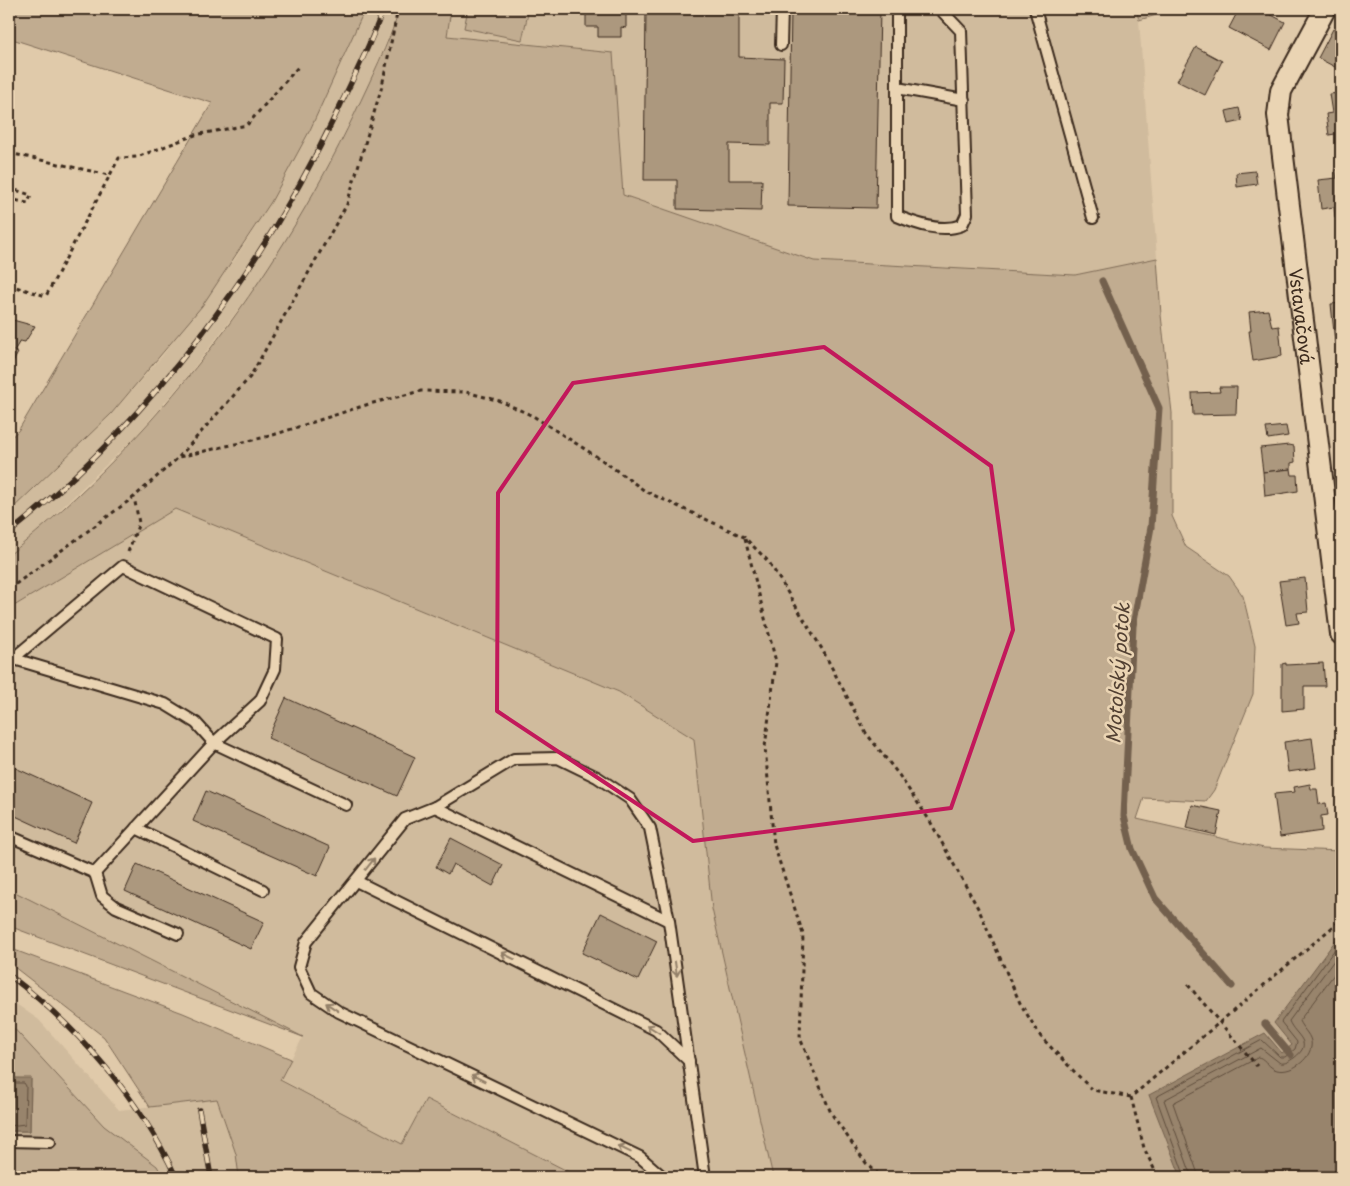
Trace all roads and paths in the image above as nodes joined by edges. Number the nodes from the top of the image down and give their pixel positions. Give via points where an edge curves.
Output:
1 (398, 9) edge
2 (782, 9) edge
3 (897, 9) edge
4 (940, 9) edge
5 (1035, 9) edge
6 (1325, 9) edge
7 (781, 45) dead end
8 (298, 67) dead end
9 (897, 88) junction
10 (964, 100) junction
11 (9, 153) edge
12 (109, 176) junction
13 (9, 188) edge
14 (9, 199) edge
15 (1093, 218) dead end
16 (9, 285) edge
17 (178, 457) junction
18 (134, 497) junction
19 (744, 537) junction
20 (123, 566) junction
21 (9, 589) edge
22 (1341, 634) edge
23 (11, 660) edge
24 (214, 743) junction
25 (346, 804) dead end
26 (436, 807) junction
27 (136, 828) junction
28 (9, 836) edge
29 (95, 873) junction
30 (356, 882) junction
31 (263, 890) dead end
32 (1341, 920) edge
33 (669, 921) junction
34 (178, 934) dead end
35 (1188, 985) dead end
36 (1219, 1023) junction
37 (689, 1061) junction
38 (1257, 1066) dead end
39 (1131, 1097) junction
40 (9, 1141) edge
41 (50, 1142) dead end
42 (663, 1177) edge
43 (705, 1177) edge
44 (882, 1177) edge
45 (1158, 1177) edge

1 - 17 path via 382,86 347,204 250,377
2 - 7 lane
3 - 9 lane
4 - 10 lane via 960,31
5 - 15 lane
6 - 22 street, Vstavačová via 1281,91 1278,115
8 - 12 path via 247,125 195,135 136,157 119,158
9 - 10 lane
9 - 10 lane via 897,216 951,230 962,225 967,214
11 - 12 path
12 - 16 path via 46,296
13 - 14 path via 31,195 28,203
17 - 18 path
17 - 19 path via 270,436 421,391 466,392 500,401 532,416 645,491
18 - 20 path via 139,523
18 - 21 path
19 - 39 path via 769,562 822,649 866,732 930,821 979,910 1020,1003 1041,1037 1092,1090
19 - 44 path via 776,662 766,747 774,845 802,934 800,1038 831,1114 866,1163
20 - 23 lane
20 - 24 lane via 277,639 275,669 260,701
23 - 24 lane via 165,704 196,723
24 - 25 lane
24 - 27 lane
30 -> 26 lane via 405,819
26 - 33 lane
26 - 33 lane via 514,758 558,758 630,799 650,828
27 - 29 lane
27 - 31 lane
28 - 29 lane
29 - 34 lane via 102,896 116,907
37 -> 30 lane via 656,1030
42 -> 30 lane via 640,1157 339,1012 311,993 300,967 306,942
32 - 36 path
33 -> 37 lane
35 - 36 path
36 - 38 path
36 - 39 path
37 - 43 lane
39 - 45 path via 1144,1148
40 - 41 lane

